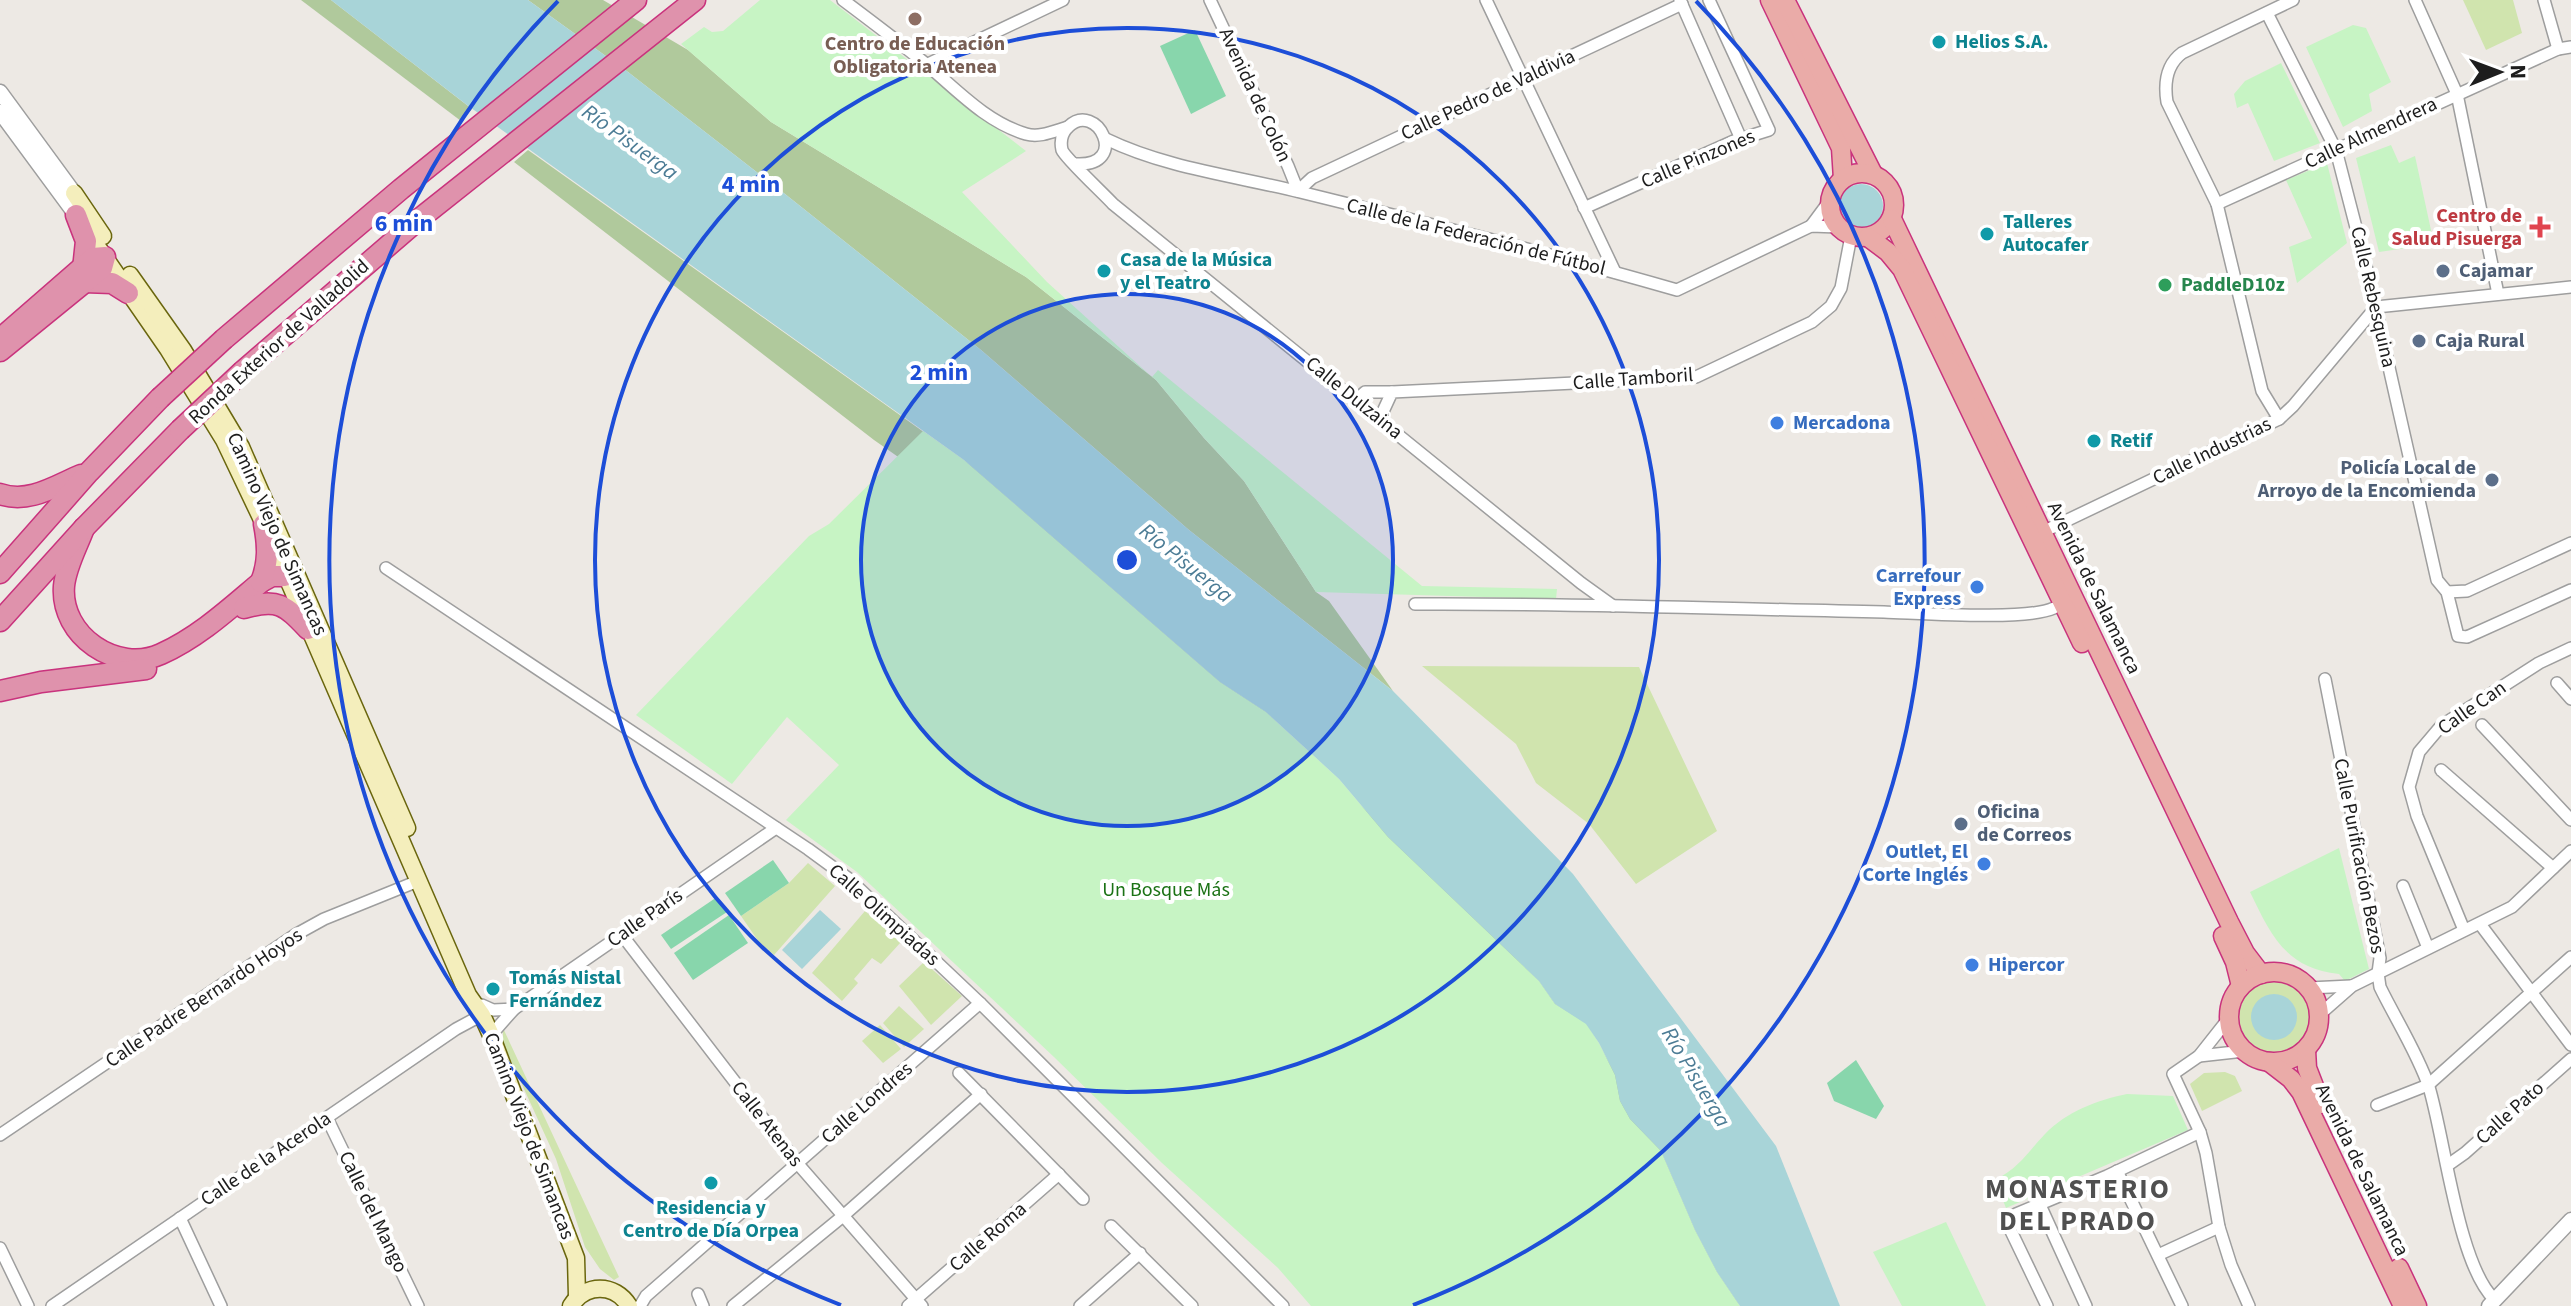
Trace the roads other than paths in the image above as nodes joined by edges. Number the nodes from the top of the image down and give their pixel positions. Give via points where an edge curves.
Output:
1 (636, 0) edge
2 (843, 0) edge
3 (1063, 0) edge
4 (1210, 0) edge
5 (1486, 0) edge
6 (1709, 0) edge
7 (1770, 0) edge
8 (1785, 0) edge
9 (2293, 0) edge
10 (2415, 0) edge
11 (2544, 0) edge
12 (1681, 2) edge
13 (691, 4) edge
14 (2267, 13) junction
15 (2571, 47) edge
16 (2558, 49) junction
17 (926, 65) junction
18 (1523, 79) junction
19 (0, 92) edge
20 (2457, 94) junction
21 (0, 112) edge
22 (1068, 127) junction
23 (1042, 135) junction
24 (1106, 139) junction
25 (1741, 139) junction
26 (1062, 147) junction
27 (2336, 150) junction
28 (1131, 151) junction
29 (1100, 157) junction
30 (1076, 164) junction
31 (1873, 174) junction
32 (1843, 179) junction
33 (1098, 188) junction
34 (1298, 191) junction
35 (74, 193) junction
36 (1831, 199) junction
37 (2217, 204) junction
38 (1584, 208) junction
39 (76, 215) junction
40 (1892, 219) junction
41 (1811, 226) junction
42 (1853, 233) junction
43 (105, 257) junction
44 (1615, 272) junction
45 (83, 276) junction
46 (2571, 287) edge
47 (128, 293) junction
48 (2498, 294) junction
49 (2376, 307) junction
50 (0, 339) edge
51 (0, 351) edge
52 (1392, 392) junction
53 (1356, 400) junction
54 (223, 416) junction
55 (1380, 418) junction
56 (2279, 419) junction
57 (89, 472) junction
58 (256, 480) junction
59 (0, 494) edge
60 (264, 524) junction
61 (84, 528) junction
62 (2051, 528) dead end
63 (2571, 543) edge
64 (386, 568) dead end
65 (0, 573) edge
66 (285, 576) junction
67 (261, 582) junction
68 (2571, 590) edge
69 (2447, 592) junction
70 (1415, 604) dead end
71 (1613, 606) junction
72 (244, 608) junction
73 (2054, 608) dead end
74 (0, 621) edge
75 (308, 629) junction
76 (2571, 648) edge
77 (2325, 679) dead end
78 (2557, 683) dead end
79 (0, 691) edge
80 (2571, 699) edge
81 (2482, 725) dead end
82 (367, 736) junction
83 (2441, 770) dead end
84 (398, 808) junction
85 (2571, 820) edge
86 (776, 828) junction
87 (2571, 851) edge
88 (2553, 868) junction
89 (418, 881) junction
90 (2403, 886) dead end
91 (2480, 924) junction
92 (2464, 930) junction
93 (622, 935) junction
94 (2428, 948) junction
95 (460, 952) junction
96 (2571, 957) edge
97 (2378, 973) junction
98 (2261, 974) junction
99 (2241, 986) junction
100 (2352, 986) junction
101 (2309, 988) junction
102 (2532, 992) junction
103 (980, 1003) junction
104 (514, 1009) junction
105 (482, 1010) junction
106 (2319, 1015) junction
107 (2229, 1018) junction
108 (491, 1035) junction
109 (2571, 1045) edge
110 (2306, 1050) junction
111 (2244, 1051) junction
112 (2199, 1056) junction
113 (2571, 1059) edge
114 (2269, 1062) junction
115 (959, 1073) dead end
116 (2428, 1085) junction
117 (981, 1094) junction
118 (2377, 1105) dead end
119 (327, 1118) junction
120 (2200, 1132) junction
121 (0, 1135) edge
122 (798, 1164) junction
123 (2448, 1165) junction
124 (2117, 1171) junction
125 (1059, 1174) junction
126 (1083, 1199) dead end
127 (2040, 1205) junction
128 (843, 1216) junction
129 (180, 1218) junction
130 (2571, 1220) edge
131 (1111, 1226) dead end
132 (2219, 1227) junction
133 (0, 1248) edge
134 (1140, 1253) junction
135 (2158, 1255) junction
136 (576, 1258) junction
137 (2387, 1272) junction
138 (602, 1288) junction
139 (698, 1294) dead end
140 (574, 1301) edge
141 (635, 1302) edge
142 (2491, 1302) edge
143 (915, 1304) edge
144 (28, 1306) edge
145 (52, 1306) edge
146 (221, 1306) edge
147 (418, 1306) edge
148 (703, 1306) edge
149 (733, 1306) edge
150 (1080, 1306) edge
151 (1192, 1306) edge
152 (1283, 1306) edge
153 (2047, 1306) edge
154 (2086, 1306) edge
155 (2182, 1306) edge
156 (2249, 1306) edge
157 (2393, 1306) edge
158 (2403, 1306) edge
159 (2417, 1306) edge

1 - 57 highway, Ronda Exterior de Valladolid, bridge via 224,339
2 - 17 street
3 - 17 street
4 - 34 street, Avenida de Colón
5 - 18 street
6 - 25 street, Calle Pinzones via 1769,130
7 - 32 highway via 1841,148
8 - 31 highway
9 - 14 street
10 - 20 street
11 - 16 street
12 - 18 street, Calle Pedro de Valdivia
12 - 25 street
13 - 61 highway, Ronda Exterior de Valladolid, bridge via 336,288 180,430
14 - 27 street, Calle Rebesquina
14 - 37 street via 2182,53 2168,72 2167,102
15 - 16 street, Calle Almendrera
16 - 20 street, Calle Almendrera
17 - 23 street via 964,99 1005,125
18 - 34 street, Calle Pedro de Valdivia via 1312,178
18 - 38 street
19 - 35 street, Camino Viejo de Simancas
20 - 27 street, Calle Almendrera
20 - 48 street
21 - 39 street, Camino Viejo de Simancas
22 - 23 street
22 - 24 street via 1087,121
22 - 26 street
23 - 26 street
24 - 28 street, Calle de la Federación de Fútbol
24 - 29 street
25 - 38 street, Calle Pinzones
26 - 30 street
27 - 37 street, Calle Almendrera
27 - 49 street, Calle Rebesquina
28 - 29 street, Calle de la Federación de Fútbol
28 - 34 street, Calle de la Federación de Fútbol
29 - 30 street via 1088,165
29 - 33 street
30 - 33 street, Calle Dulzaina
31 - 32 highway
31 - 40 highway via 1894,198
32 - 36 highway
33 - 53 street, Calle Dulzaina
34 - 44 street, Calle de la Federación de Fútbol
35 - 43 main road
35 - 54 main road, Camino Viejo de Simancas
36 - 41 street, Calle de la Federación de Fútbol
36 - 42 highway via 1830,215
37 - 56 street via 2262,391
38 - 44 street
39 - 43 main road, Camino Viejo de Simancas
39 - 45 highway via 86,241
40 - 42 highway via 1885,228
40 - 98 highway, Avenida de Salamanca via 2229,922
41 - 42 street, Calle de la Federación de Fútbol
41 - 44 street, Calle de la Federación de Fútbol via 1677,290
42 - 52 street, Calle Tamboril via 1841,288 1831,306 1812,322 1696,377
42 - 99 highway, Avenida de Salamanca via 1888,252 1902,269 2219,927
43 - 45 highway via 93,258
43 - 47 main road, Camino Viejo de Simancas
43 - 54 main road via 112,258
45 - 47 highway
45 - 50 highway
45 - 51 highway
46 - 48 street
47 - 60 main road, Camino Viejo de Simancas via 224,440
48 - 49 street
49 - 56 street, Calle Industrias
49 - 69 street, Calle Rebesquina via 2437,580
52 - 53 street, Calle Tamboril via 1365,392
52 - 55 street
53 - 55 street, Calle Dulzaina
54 - 58 main road, Camino Viejo de Simancas
55 - 71 street, Calle Dulzaina
56 - 62 street, Calle Industrias
57 - 59 highway via 28,497
57 - 65 highway, Ronda Exterior de Valladolid
58 - 66 main road via 286,564
58 - 82 main road, Camino Viejo de Simancas
60 - 66 main road, Camino Viejo de Simancas
60 - 67 highway via 268,547
61 - 67 highway via 69,564 65,601 82,636 119,658 141,660 184,642
61 - 74 highway, Ronda Exterior de Valladolid
63 - 69 street via 2467,591
64 - 86 street, Calle Olimpiadas
66 - 67 highway
66 - 72 highway
66 - 75 main road, Camino Viejo de Simancas
66 - 82 main road via 294,582 351,715
68 - 69 street, Calle Rebesquina via 2460,638
70 - 71 street
71 - 73 street via 2022,614
72 - 75 highway via 266,602 286,607
72 - 79 highway via 171,660 144,669
75 - 89 main road, Camino Viejo de Simancas
76 - 92 street, Calle Can via 2441,726 2419,752 2409,787
77 - 97 street, Calle Purificación Bezos via 2380,958
78 - 80 street
81 - 85 street
82 - 84 main road, Camino Viejo de Simancas
83 - 88 street
84 - 89 main road
84 - 95 main road, Camino Viejo de Simancas
86 - 93 street, Calle París
86 - 103 street, Calle Olimpiadas via 849,879
87 - 88 street
88 - 91 street via 2512,907
89 - 95 main road
89 - 105 main road, Camino Viejo de Simancas via 468,995
89 - 121 street, Calle Padre Bernardo Hoyos via 295,935
90 - 94 street
91 - 92 street
91 - 102 street
92 - 94 street
93 - 104 street, Calle París
93 - 122 street, Calle Atenas
94 - 97 street
95 - 105 main road, Camino Viejo de Simancas
96 - 102 street
97 - 100 street
97 - 116 street, Calle Purificación Bezos
98 - 99 highway
98 - 101 highway via 2278,972
99 - 107 highway
100 - 101 street
100 - 106 street
101 - 106 highway
102 - 109 street
102 - 116 street
103 - 122 street, Calle Londres
103 - 152 street, Calle Olimpiadas
104 - 105 street
104 - 108 street, Calle París
105 - 108 main road, Camino Viejo de Simancas
105 - 119 street, Calle de la Acerola
106 - 110 highway
107 - 111 highway via 2232,1035
107 - 112 street
108 - 136 main road, Camino Viejo de Simancas
110 - 114 highway via 2291,1060
110 - 159 highway, Avenida de Salamanca via 2312,1086
111 - 112 street
111 - 114 highway
112 - 120 street via 2173,1074
113 - 123 street, Calle Pato
114 - 137 highway, Avenida de Salamanca via 2301,1092
115 - 117 street
116 - 118 street
116 - 123 street, Calle Purificación Bezos
117 - 125 street
117 - 128 street
119 - 129 street, Calle de la Acerola
119 - 147 street, Calle del Mango
120 - 124 street
120 - 132 street
122 - 128 street, Calle Atenas
122 - 141 street, Calle Londres
123 - 142 street, Calle Purificación Bezos via 2467,1248
124 - 127 street
124 - 135 street
125 - 126 street
125 - 143 street, Calle Roma
127 - 153 street via 2016,1214 2010,1229
127 - 154 street
128 - 143 street, Calle Atenas
128 - 149 street
129 - 145 street, Calle de la Acerola
129 - 146 street
130 - 142 street
131 - 134 street
132 - 135 street
132 - 156 street
133 - 144 street
134 - 150 street
134 - 151 street
135 - 155 street
136 - 138 main road, Camino Viejo de Simancas
136 - 140 main road, Camino Viejo de Simancas
137 - 157 highway
137 - 158 highway, Avenida de Salamanca
138 - 140 main road
138 - 141 main road
139 - 148 street

